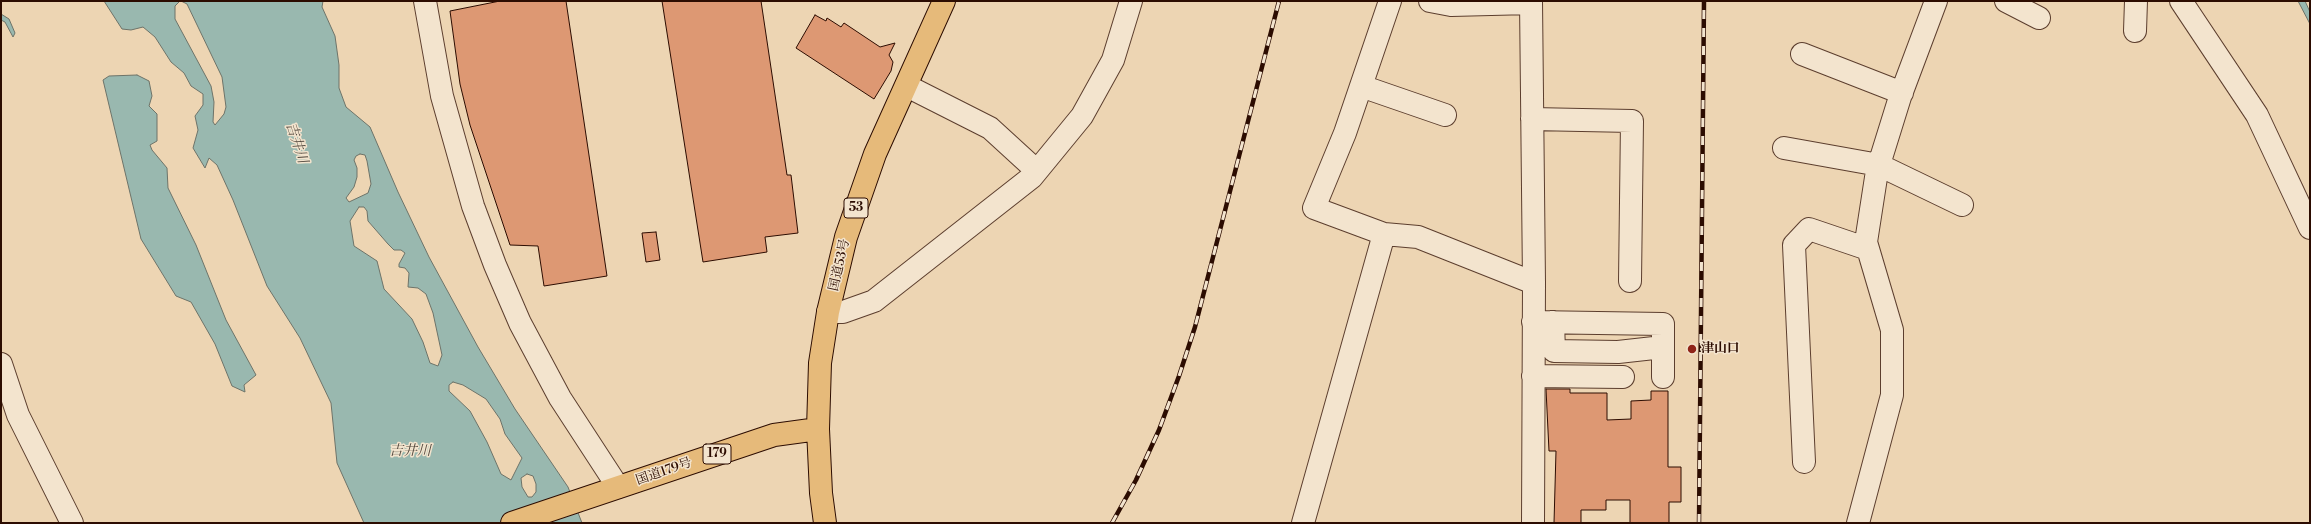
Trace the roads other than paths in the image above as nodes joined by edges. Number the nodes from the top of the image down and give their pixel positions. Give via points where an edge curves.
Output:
1 (425, 1) edge
2 (944, 1) edge
3 (1131, 1) edge
4 (1390, 1) edge
5 (1430, 1) edge
6 (1936, 1) edge
7 (2006, 1) edge
8 (2136, 1) edge
9 (2181, 1) edge
10 (1531, 2) edge
11 (2040, 18) dead end
12 (2135, 31) dead end
13 (1802, 54) dead end
14 (907, 86) junction
15 (1361, 86) junction
16 (1902, 93) junction
17 (1444, 115) dead end
18 (1532, 119) junction
19 (1784, 148) dead end
20 (1879, 165) junction
21 (1037, 171) junction
22 (1962, 205) dead end
23 (2310, 228) edge
24 (1384, 234) junction
25 (1868, 249) junction
26 (1630, 281) dead end
27 (1534, 283) junction
28 (828, 312) junction
29 (1543, 322) junction
30 (1663, 347) junction
31 (1, 364) edge
32 (1533, 376) junction
33 (1622, 377) dead end
34 (1663, 377) dead end
35 (818, 429) junction
36 (1804, 462) dead end
37 (618, 487) junction
38 (72, 523) edge
39 (512, 523) edge
40 (826, 523) edge
41 (1303, 523) edge
42 (1533, 523) edge
43 (1858, 523) edge

1 - 37 street via 442,96 473,206 495,265 520,323 560,398
2 - 14 highway, 国道53号 / 53
3 - 21 street via 1109,66 1082,116
4 - 15 street
5 - 10 street via 1451,5
6 - 16 street
7 - 11 street
8 - 12 street
9 - 23 street via 2257,115
10 - 18 street
13 - 16 street
14 - 21 street via 990,128
14 - 28 highway, 国道53号 / 53 via 875,154 848,230
15 - 17 street
15 - 24 street via 1314,208
16 - 20 street
18 - 26 street via 1632,121
18 - 27 street
19 - 20 street
20 - 22 street
20 - 25 street via 1866,242
21 - 28 street via 874,301 843,312
24 - 27 street via 1418,237
24 - 41 street
25 - 36 street via 1809,229 1794,245
25 - 43 street via 1892,330 1892,395
27 - 29 street
28 - 35 highway, 国道53号 / 53 via 820,363
29 - 30 street via 1554,350 1618,352
29 - 30 street via 1663,324
29 - 32 street
30 - 34 street
31 - 38 street via 18,415
32 - 33 street
32 - 42 street
35 - 37 highway, 国道179号 / 179 via 774,435
35 - 40 highway, 国道53号 / 53 via 821,493
37 - 39 highway, 国道179号 / 179

